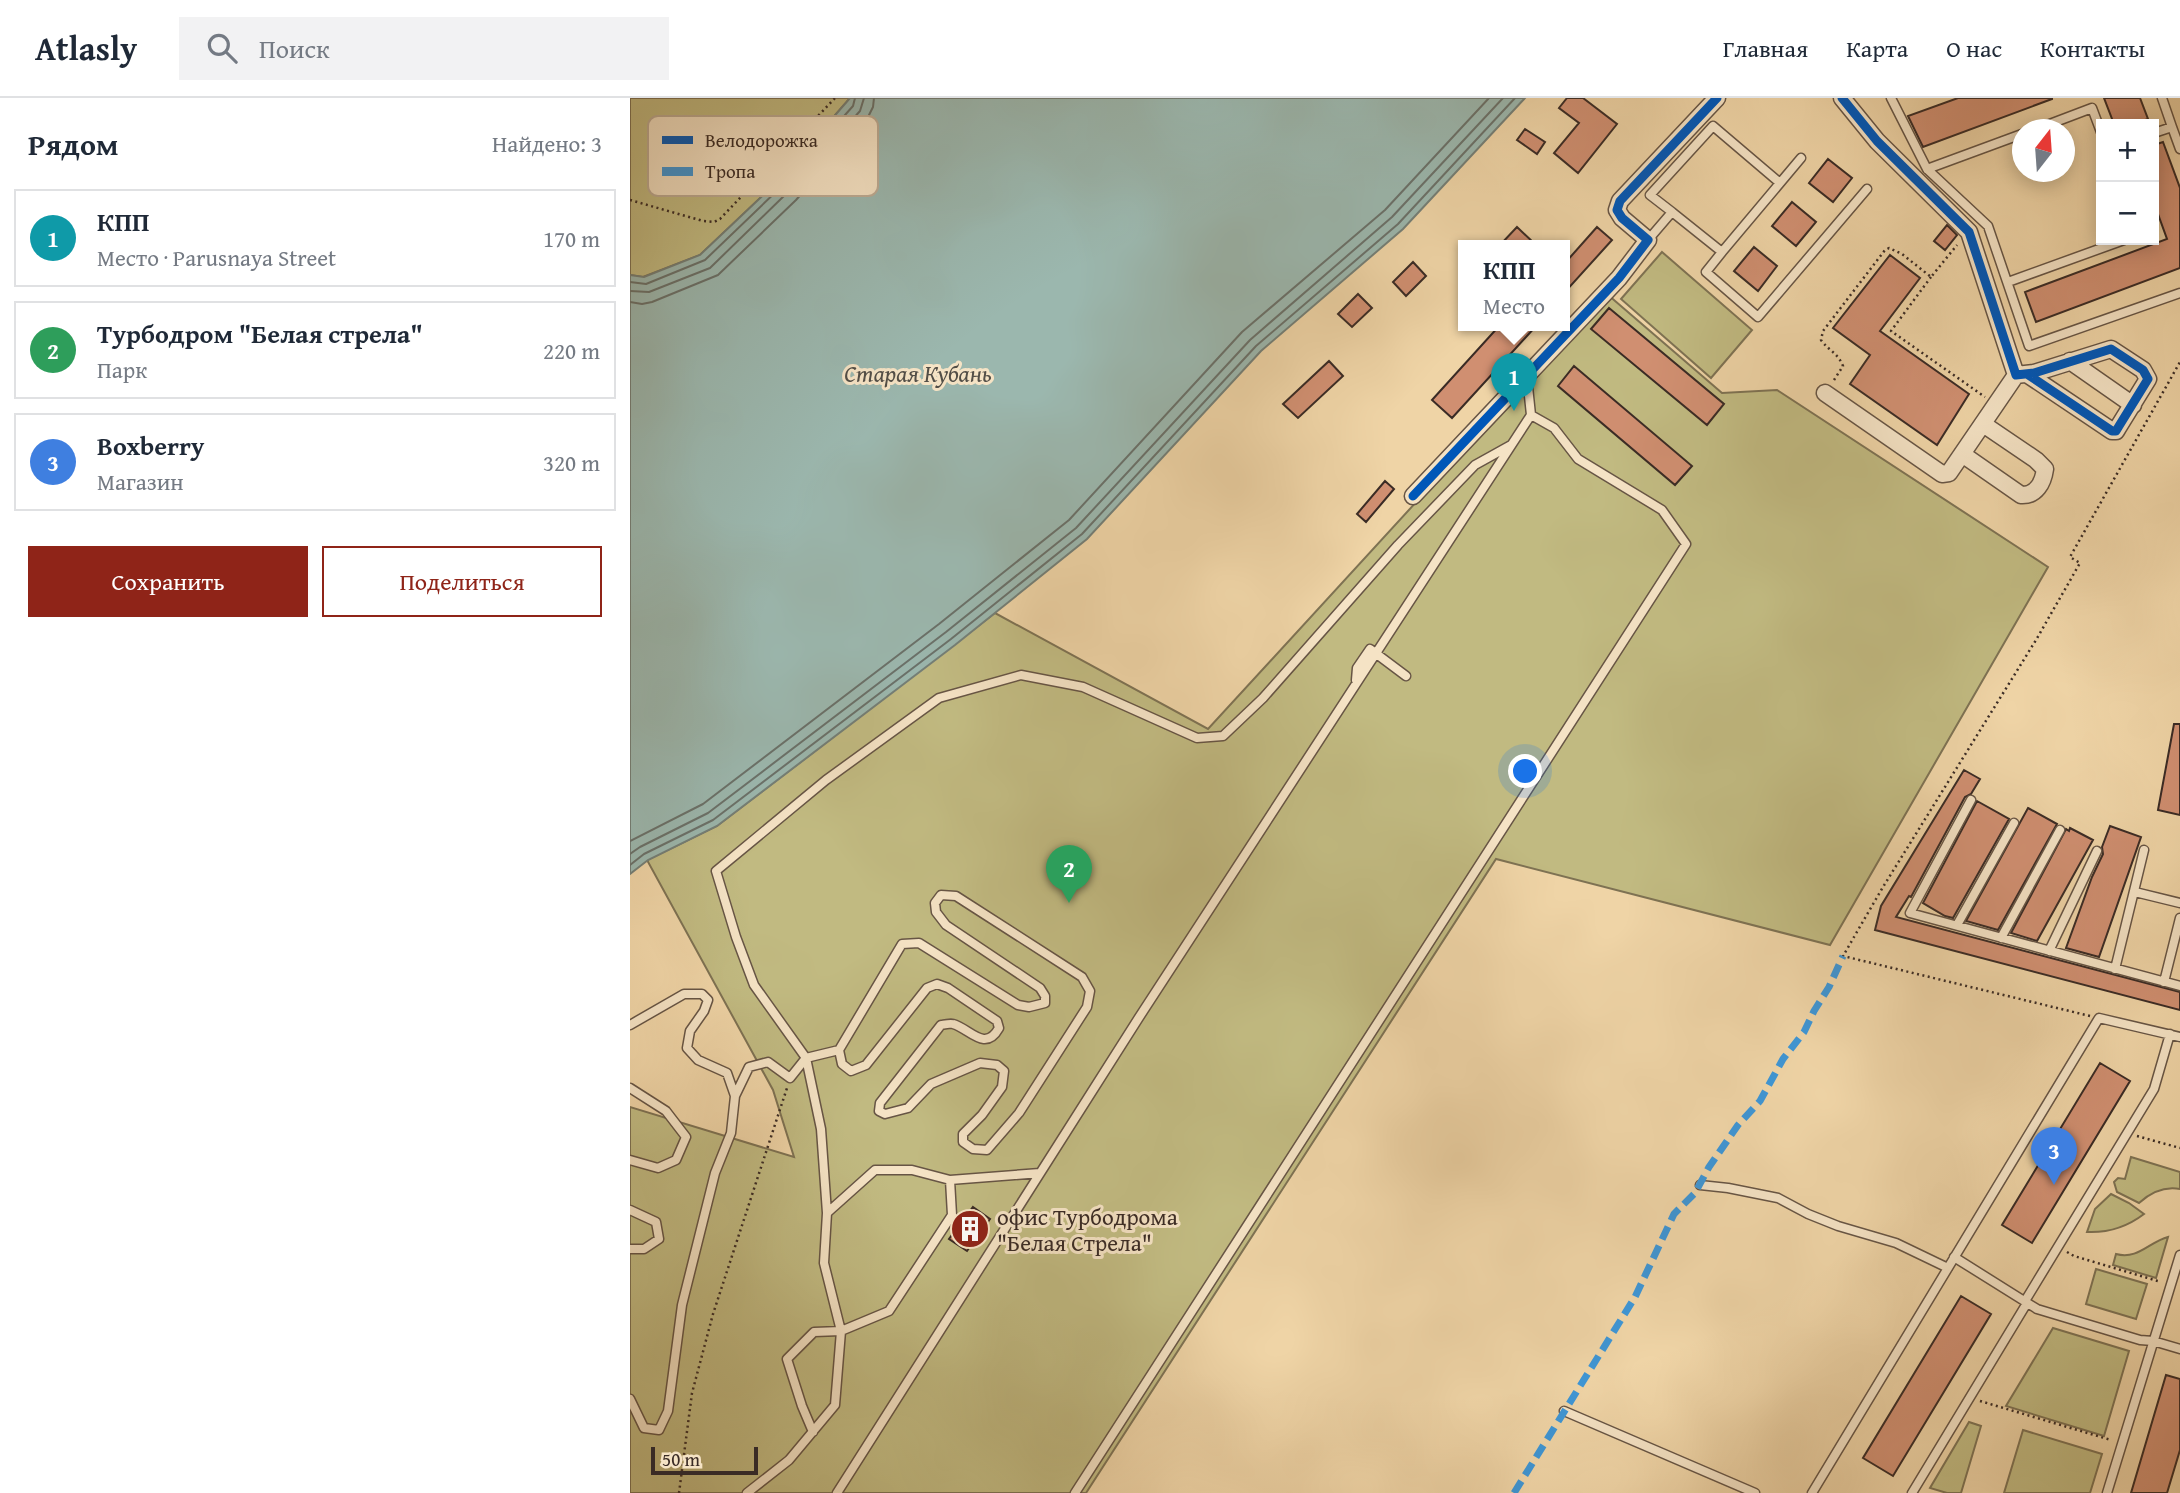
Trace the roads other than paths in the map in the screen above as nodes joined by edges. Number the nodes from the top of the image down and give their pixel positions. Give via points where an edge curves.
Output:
1 (1717, 98) edge
2 (1842, 98) edge
3 (1891, 98) edge
4 (2162, 98) edge
5 (2063, 119) edge
6 (2096, 119) edge
7 (2172, 127) junction
8 (2159, 131) edge
9 (2012, 138) edge
10 (2179, 146) edge
11 (1801, 158) dead end
12 (1927, 169) junction
13 (1780, 183) junction
14 (1867, 189) dead end
15 (1672, 212) junction
16 (1648, 240) junction
17 (2110, 245) edge
18 (1722, 253) junction
19 (2008, 282) junction
20 (2180, 293) edge
21 (1570, 329) edge
22 (1568, 331) edge
23 (2070, 361) junction
24 (1527, 374) junction
25 (2022, 374) junction
26 (1825, 393) road end
27 (2133, 405) junction
28 (1531, 415) junction
29 (1983, 424) junction
30 (1511, 445) junction
31 (1962, 454) junction
32 (1413, 496) dead end
33 (1375, 653) junction
34 (1406, 676) dead end
35 (1971, 800) dead end
36 (2014, 823) dead end
37 (2060, 830) dead end
38 (2144, 850) dead end
39 (2096, 851) dead end
40 (2135, 892) junction
41 (2180, 903) edge
42 (2180, 918) edge
43 (1957, 925) junction
44 (2001, 938) junction
45 (2049, 951) junction
46 (2115, 970) junction
47 (2164, 982) junction
48 (2180, 986) edge
49 (630, 1025) edge
50 (2170, 1034) junction
51 (2180, 1037) edge
52 (839, 1050) junction
53 (806, 1058) junction
54 (630, 1088) edge
55 (735, 1096) junction
56 (630, 1160) edge
57 (1040, 1173) junction
58 (950, 1180) junction
59 (1700, 1185) dead end
60 (630, 1210) edge
61 (827, 1213) junction
62 (630, 1249) edge
63 (2180, 1255) edge
64 (1954, 1257) junction
65 (1948, 1268) junction
66 (2026, 1302) junction
67 (841, 1331) junction
68 (2154, 1341) junction
69 (2180, 1349) edge
70 (630, 1399) edge
71 (1564, 1411) dead end
72 (813, 1432) junction
73 (1815, 1492) edge
74 (747, 1493) edge
75 (837, 1493) edge
76 (1075, 1493) edge
77 (1755, 1493) edge
78 (1912, 1493) edge
79 (2107, 1493) edge

1 - 16 street via 1620,201 1617,210 1622,218
2 - 25 street via 1877,141 1969,232
3 - 12 lane
4 - 7 lane
5 - 6 lane via 2092,108
7 - 8 lane
7 - 10 lane
9 - 12 lane
11 - 13 lane
12 - 19 lane via 1988,226
13 - 15 lane via 1713,126 1650,195
13 - 18 lane
14 - 18 lane via 1758,317 1706,272
15 - 16 lane
15 - 18 lane
16 - 21 street
17 - 19 lane
19 - 20 lane via 2029,346
22 - 24 street
23 - 25 street
23 - 27 street
23 - 27 street via 2110,349 2143,370 2148,379
24 - 28 lane
24 - 32 street
25 - 27 street via 2112,432
25 - 29 street
26 - 31 street via 1942,474 1949,473
28 - 30 lane
28 - 76 lane via 1554,428 1578,458 1662,510 1686,544
29 - 31 street
29 - 31 street via 2036,460 2045,469 2043,481 2034,492 2021,495
30 - 33 lane
30 - 53 lane via 1475,465 1223,736 1197,738 1083,687 1021,675 939,698 826,780 716,871 754,985
33 - 34 lane
33 - 57 lane
35 - 43 lane via 1910,914
36 - 43 lane
37 - 44 lane
38 - 40 lane
39 - 45 lane
40 - 41 lane
40 - 46 lane
42 - 47 lane
43 - 44 lane
44 - 45 lane
45 - 46 lane
46 - 47 lane
47 - 48 lane
49 - 55 lane via 684,994 702,994 708,1000 705,1012 690,1031 687,1048 698,1060 727,1073
50 - 51 lane
50 - 64 lane via 2099,1018
50 - 66 lane via 2154,1089
52 - 52 lane via 842,1064 852,1071 866,1065 927,988 937,984 997,1021 996,1034 987,1039 953,1024 941,1025 880,1103 879,1111 886,1114 908,1108 931,1084 980,1063 997,1065 1003,1072 1002,1087 963,1134 963,1142 973,1149 987,1150 1019,1113 1087,1007 1090,991 1082,977 956,896 941,895 935,902 936,912 946,925 1040,988 1045,1003 1018,1004 919,943 902,944
52 - 53 lane
53 - 55 lane via 790,1079 768,1062 749,1067
53 - 61 lane via 821,1129
54 - 56 lane via 666,1111 686,1137 676,1160 658,1168
55 - 70 lane via 731,1133 715,1172 682,1305 668,1411 659,1430 644,1429
57 - 58 lane
57 - 75 lane
58 - 61 lane via 912,1170 875,1170
58 - 67 lane via 952,1215 889,1311
59 - 65 lane via 1778,1198
60 - 62 lane via 656,1222 659,1239 643,1249
61 - 67 lane via 824,1263
63 - 68 lane
64 - 65 lane
64 - 66 lane
65 - 73 lane
66 - 68 lane
66 - 78 lane
67 - 72 lane via 835,1405
67 - 72 lane via 814,1332 787,1359
68 - 69 lane
68 - 79 lane
71 - 77 lane
72 - 74 lane via 789,1460

